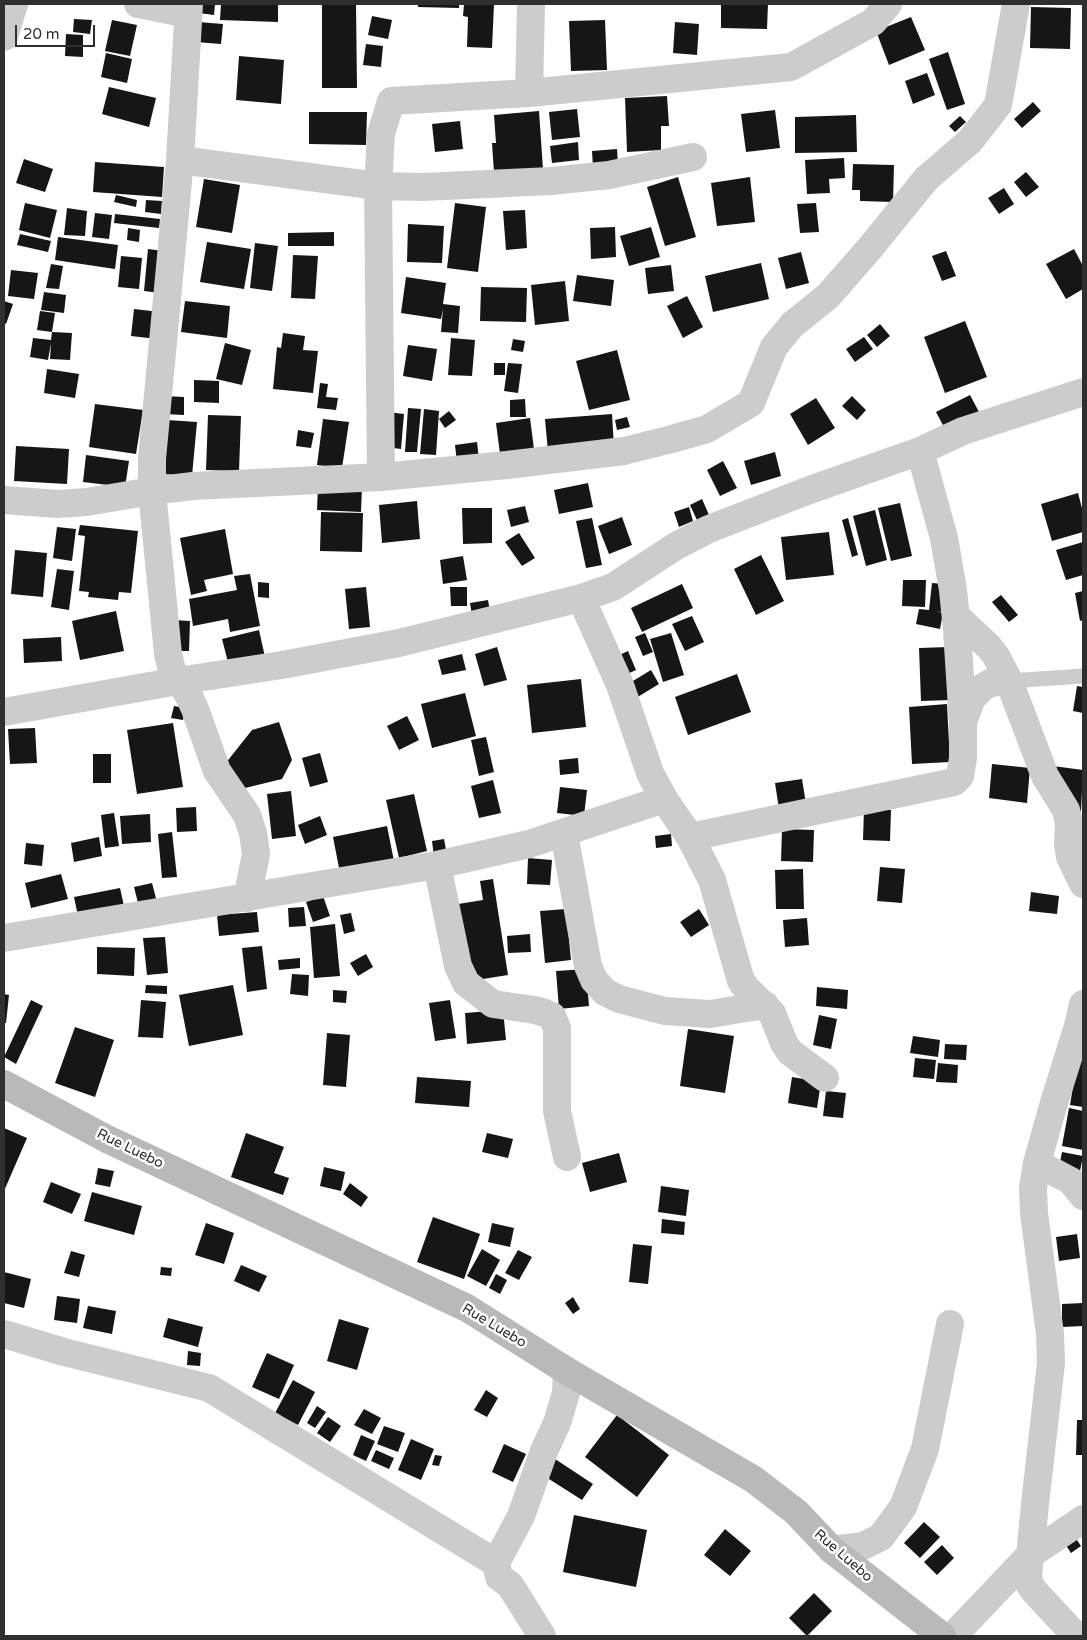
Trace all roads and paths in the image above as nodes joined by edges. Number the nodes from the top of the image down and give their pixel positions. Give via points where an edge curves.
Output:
1 (14, 4) edge
2 (138, 4) edge
3 (531, 4) edge
4 (888, 4) edge
5 (1016, 4) edge
6 (188, 9) edge
7 (4, 37) edge
8 (529, 93) junction
9 (693, 157) dead end
10 (180, 160) junction
11 (378, 186) junction
12 (1083, 392) edge
13 (920, 450) junction
14 (381, 477) junction
15 (152, 491) junction
16 (4, 500) edge
17 (581, 598) junction
18 (956, 616) junction
19 (1083, 676) edge
20 (178, 680) junction
21 (1009, 681) junction
22 (4, 712) edge
23 (962, 723) junction
24 (664, 798) junction
25 (564, 834) junction
26 (690, 837) junction
27 (437, 865) junction
28 (1083, 884) edge
29 (247, 898) junction
30 (4, 938) edge
31 (1083, 1004) edge
32 (765, 1005) junction
33 (826, 1078) dead end
34 (4, 1084) edge
35 (567, 1158) dead end
36 (1038, 1163) junction
37 (1083, 1196) edge
38 (950, 1324) dead end
39 (4, 1334) edge
40 (567, 1371) junction
41 (1083, 1519) edge
42 (832, 1550) junction
43 (1030, 1555) junction
44 (496, 1563) junction
45 (542, 1636) edge
46 (942, 1636) edge
47 (953, 1636) edge
48 (1076, 1636) edge

1 - 7 street
2 - 6 street
3 - 8 street
4 - 8 street via 873,22 791,68
5 - 14 street via 998,105 970,141 926,179 828,296 792,325 774,347 752,402 707,429 624,451
6 - 10 street
8 - 11 street via 391,102 381,134
9 - 11 street via 609,175 570,179 423,187
10 - 11 street
10 - 15 street via 152,459
11 - 14 street
12 - 13 street via 963,431
13 - 17 street via 710,529 676,546 613,587
13 - 18 street via 944,538
14 - 15 street
15 - 16 street via 77,502
15 - 20 street via 168,654
17 - 20 street via 399,643
17 - 24 street via 620,685 650,773
18 - 21 street via 989,647
18 - 23 street
19 - 21 lane
20 - 22 street
20 - 29 street via 195,709 217,771 247,815 256,854
21 - 23 street via 983,687 972,698
21 - 28 street via 1045,776 1066,810 1070,857
23 - 26 street via 962,770 954,782
24 - 25 street
24 - 26 street
25 - 27 street
25 - 32 street via 588,966 594,980 605,992 665,1011 710,1014
26 - 32 street via 712,880 741,981
27 - 29 street
27 - 35 street via 458,966 466,983 493,1004 546,1012 552,1016 556,1028 557,1111
29 - 30 street
31 - 36 street
32 - 33 street via 772,1012 790,1052
34 - 40 street, Rue Luebo via 107,1139 467,1308
36 - 37 street via 1071,1181
36 - 43 street via 1034,1213 1051,1363
38 - 42 street via 925,1449 903,1507 881,1537 863,1546
39 - 44 street via 209,1388
40 - 42 street, Rue Luebo via 753,1479 796,1512
40 - 44 street via 566,1393 557,1424 521,1516
41 - 43 street
42 - 46 street, Rue Luebo
43 - 47 street
43 - 48 street via 1030,1585
44 - 45 street via 499,1577 510,1585

